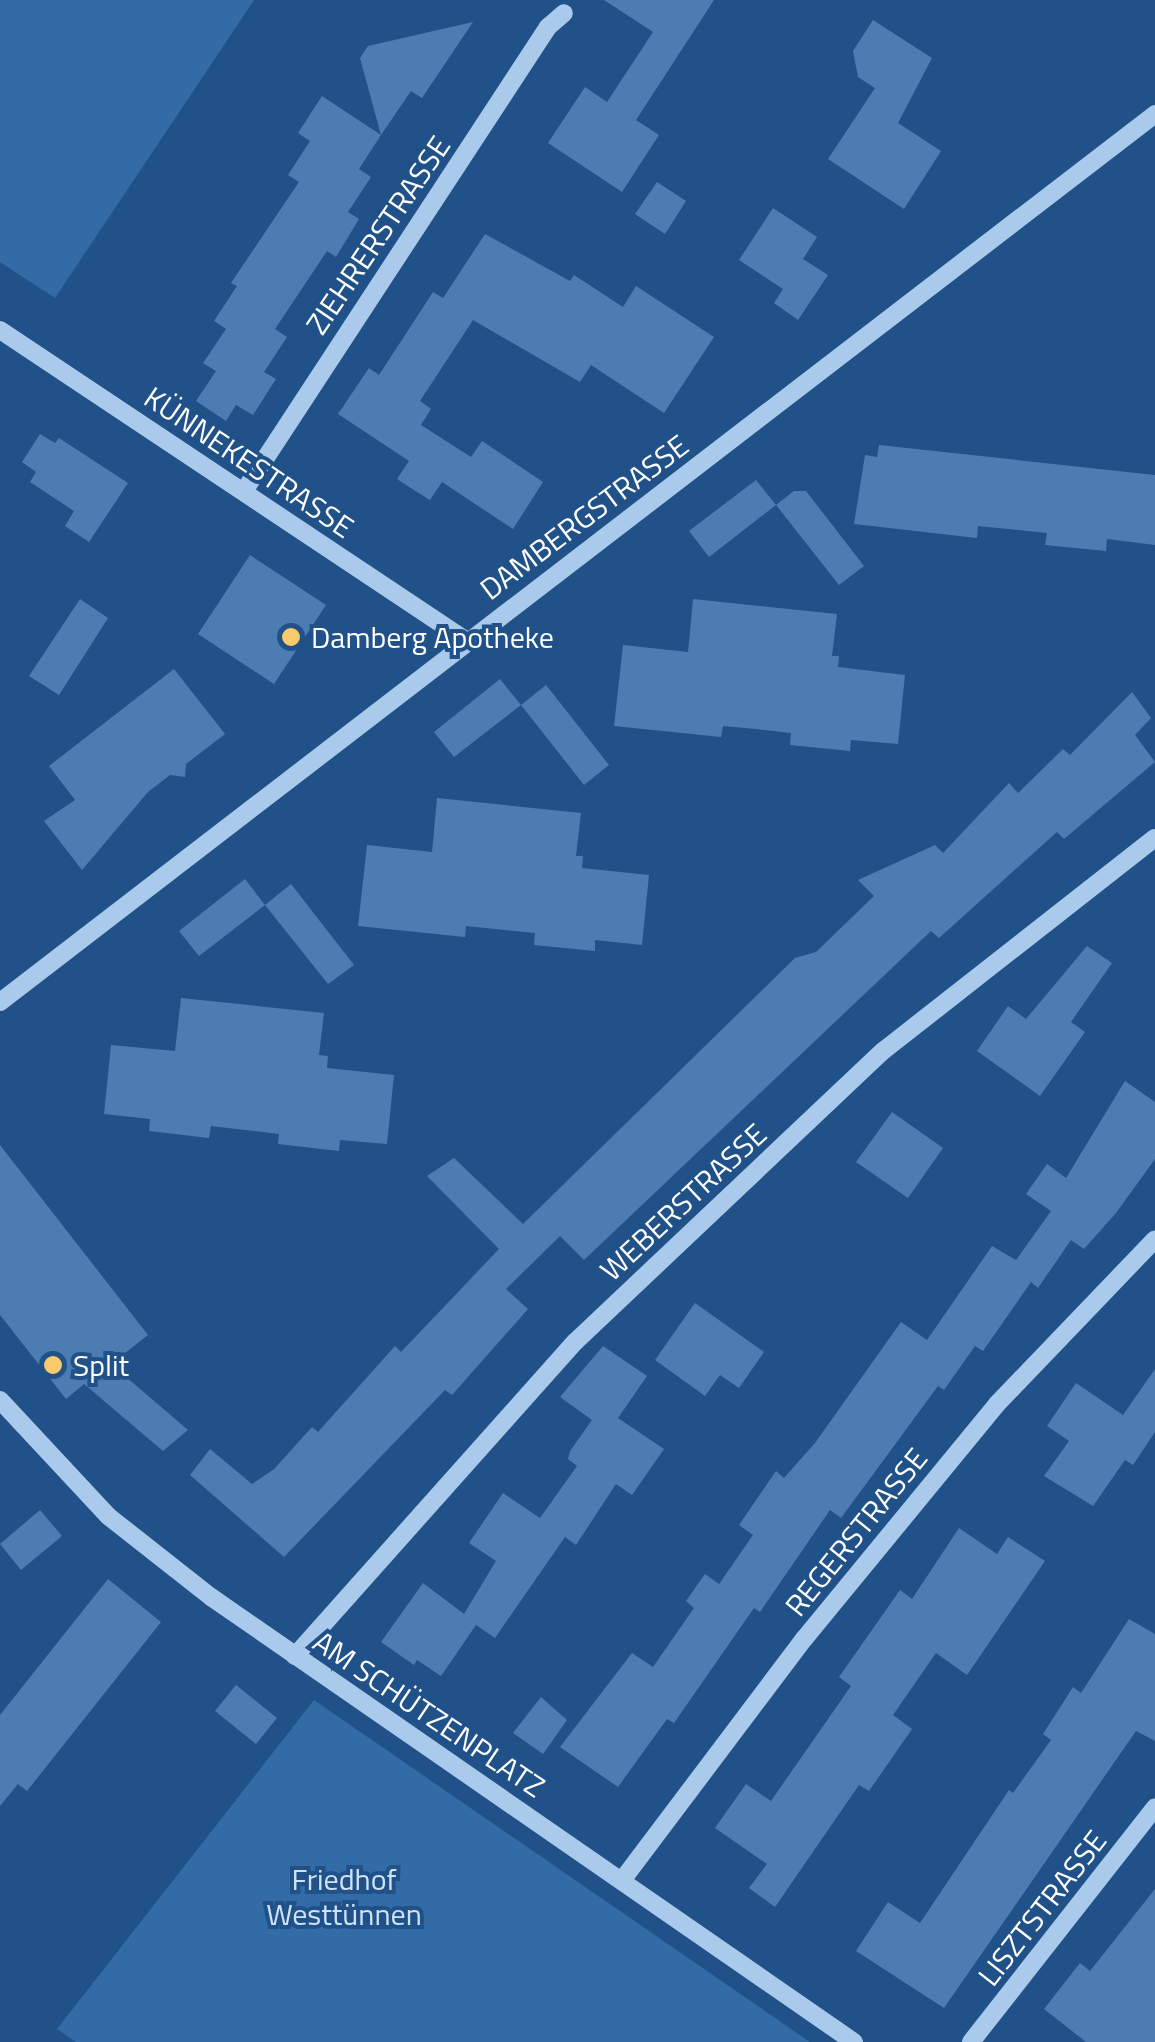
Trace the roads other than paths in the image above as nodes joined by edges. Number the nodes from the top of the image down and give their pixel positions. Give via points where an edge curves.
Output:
1 (564, 13) dead end
2 (1155, 114) edge
3 (0, 330) edge
4 (244, 491) junction
5 (467, 641) junction
6 (1155, 838) edge
7 (0, 1002) edge
8 (1155, 1239) edge
9 (0, 1400) edge
10 (295, 1656) junction
11 (1155, 1807) edge
12 (623, 1879) junction
13 (854, 2042) edge
14 (972, 2042) edge

1 - 4 street, ZIEHRERSTRASSE
2 - 5 street, DAMBERGSTRASSE
3 - 4 street, KÜNNEKESTRASSE
4 - 5 street, KÜNNEKESTRASSE
5 - 7 street, DAMBERGSTRASSE
6 - 10 street, WEBERSTRASSE via 883,1051 574,1342
8 - 12 street, REGERSTRASSE via 997,1404 804,1639
9 - 10 street, AM SCHÜTZENPLATZ via 108,1516
10 - 12 street, AM SCHÜTZENPLATZ
11 - 14 street, LISZTSTRASSE
12 - 13 street, AM SCHÜTZENPLATZ

